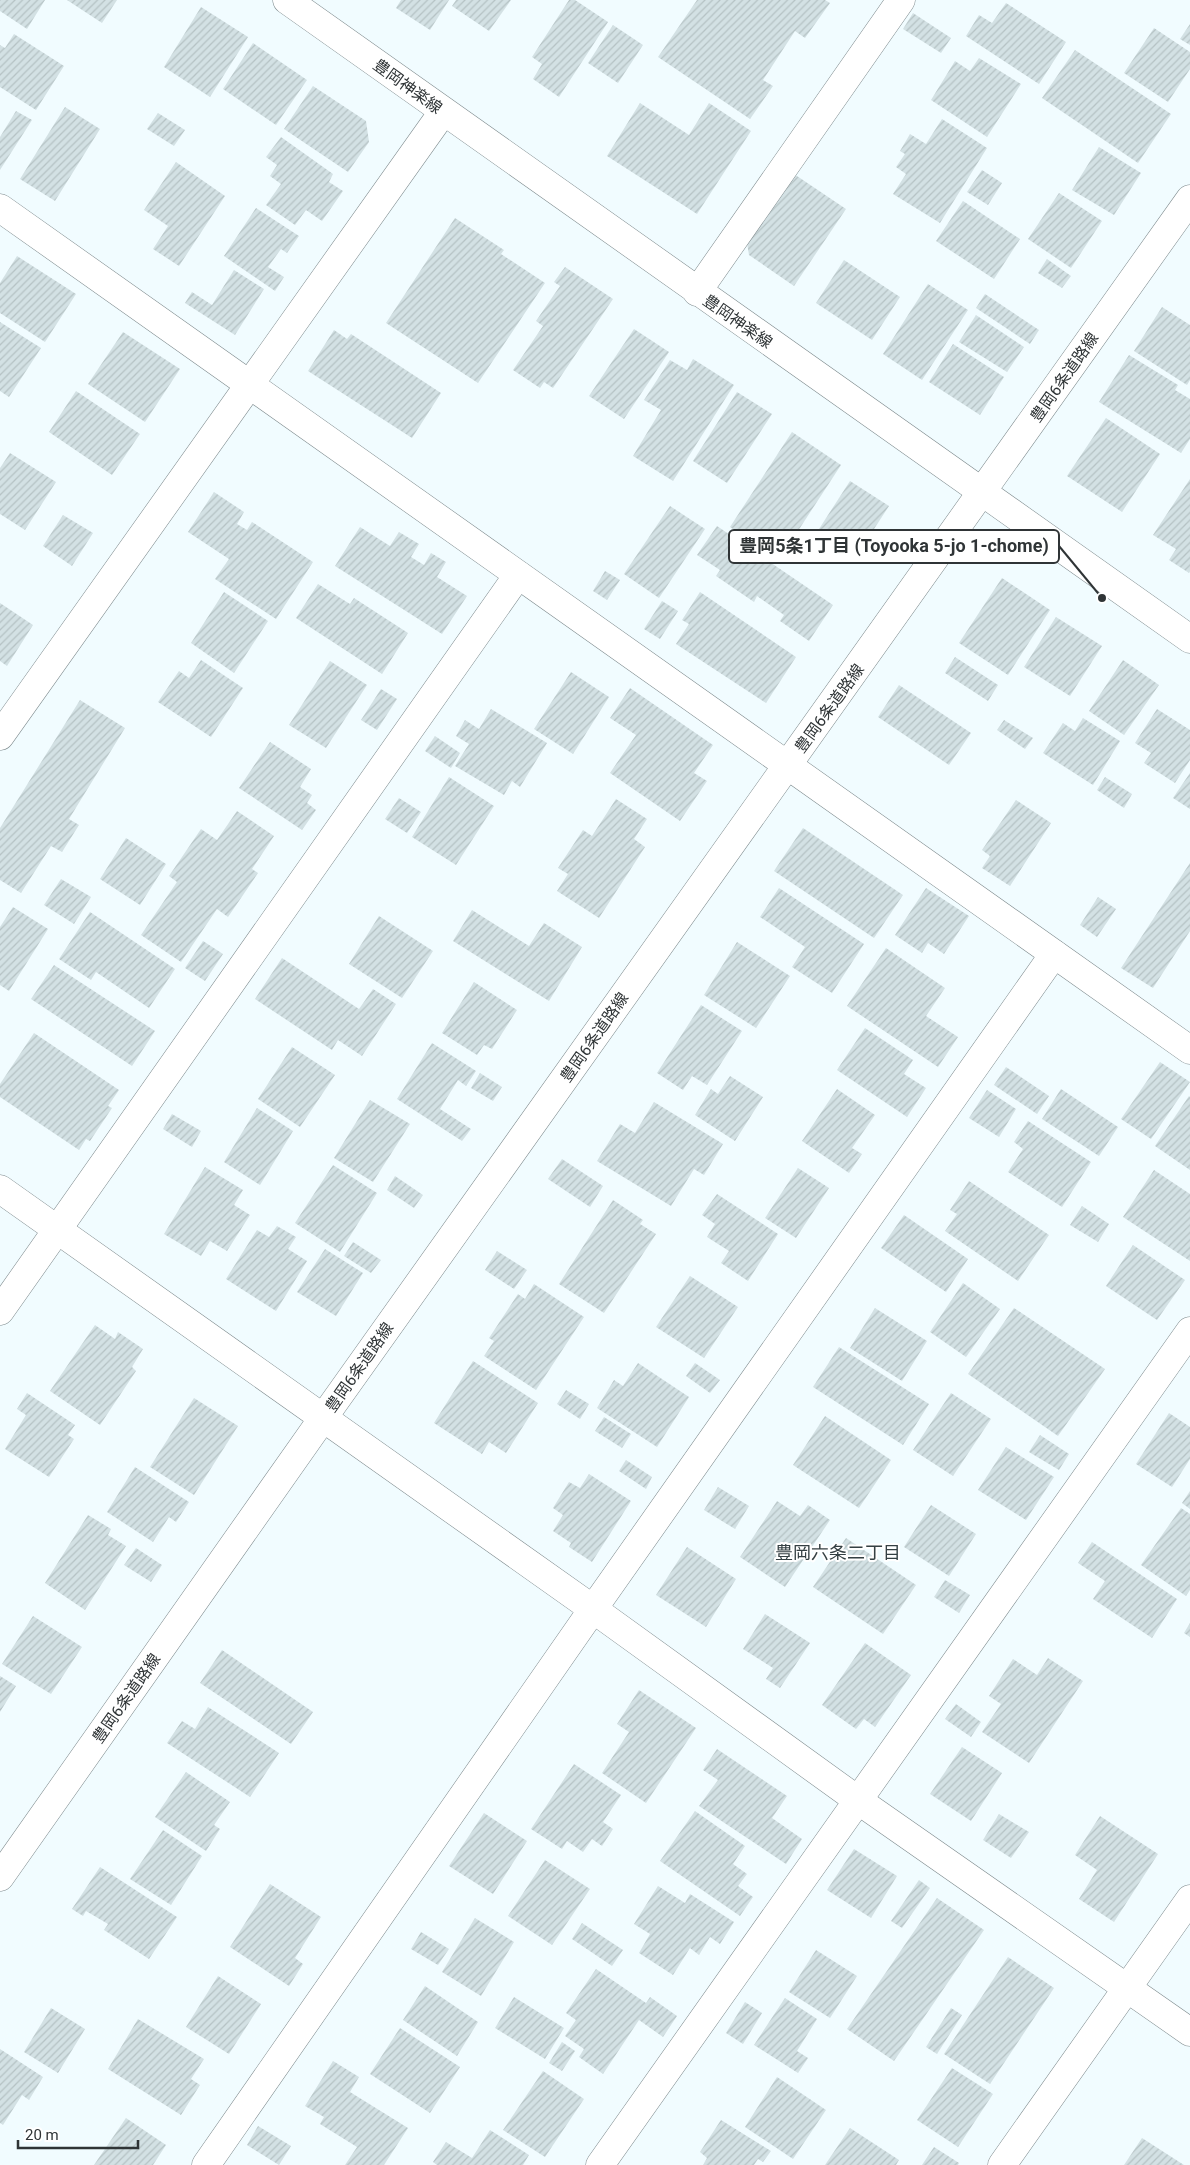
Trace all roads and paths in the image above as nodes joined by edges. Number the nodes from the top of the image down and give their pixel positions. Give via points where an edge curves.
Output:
1 (287, 0) edge
2 (901, 0) edge
3 (443, 112) junction
4 (1189, 204) edge
5 (0, 208) edge
6 (697, 292) junction
7 (251, 385) junction
8 (983, 491) junction
9 (518, 575) junction
10 (1190, 639) edge
11 (0, 736) edge
12 (788, 765) junction
13 (1054, 954) junction
14 (1190, 1050) edge
15 (0, 1189) edge
16 (58, 1230) junction
17 (0, 1311) edge
18 (1190, 1331) edge
19 (323, 1418) junction
20 (593, 1609) junction
21 (859, 1801) junction
22 (0, 1877) edge
23 (1190, 1899) edge
24 (1127, 1987) junction
25 (1190, 2032) edge
26 (206, 2165) edge
27 (600, 2165) edge
28 (1002, 2165) edge

1 - 3 street, 豊岡神楽線
2 - 6 street
3 - 6 street, 豊岡神楽線
3 - 7 street
4 - 8 street, 豊岡6条道路線
5 - 7 street
6 - 8 street, 豊岡神楽線
7 - 9 street
7 - 11 street
8 - 10 street, 豊岡神楽線
8 - 12 street, 豊岡6条道路線
9 - 12 street
9 - 16 street
12 - 13 street
12 - 19 street, 豊岡6条道路線
13 - 14 street
13 - 20 street
15 - 16 street
16 - 17 street
16 - 19 street
18 - 21 street
19 - 20 street
19 - 22 street, 豊岡6条道路線
20 - 21 street
20 - 26 street
21 - 24 street
21 - 27 street
23 - 24 street
24 - 25 street
24 - 28 street

